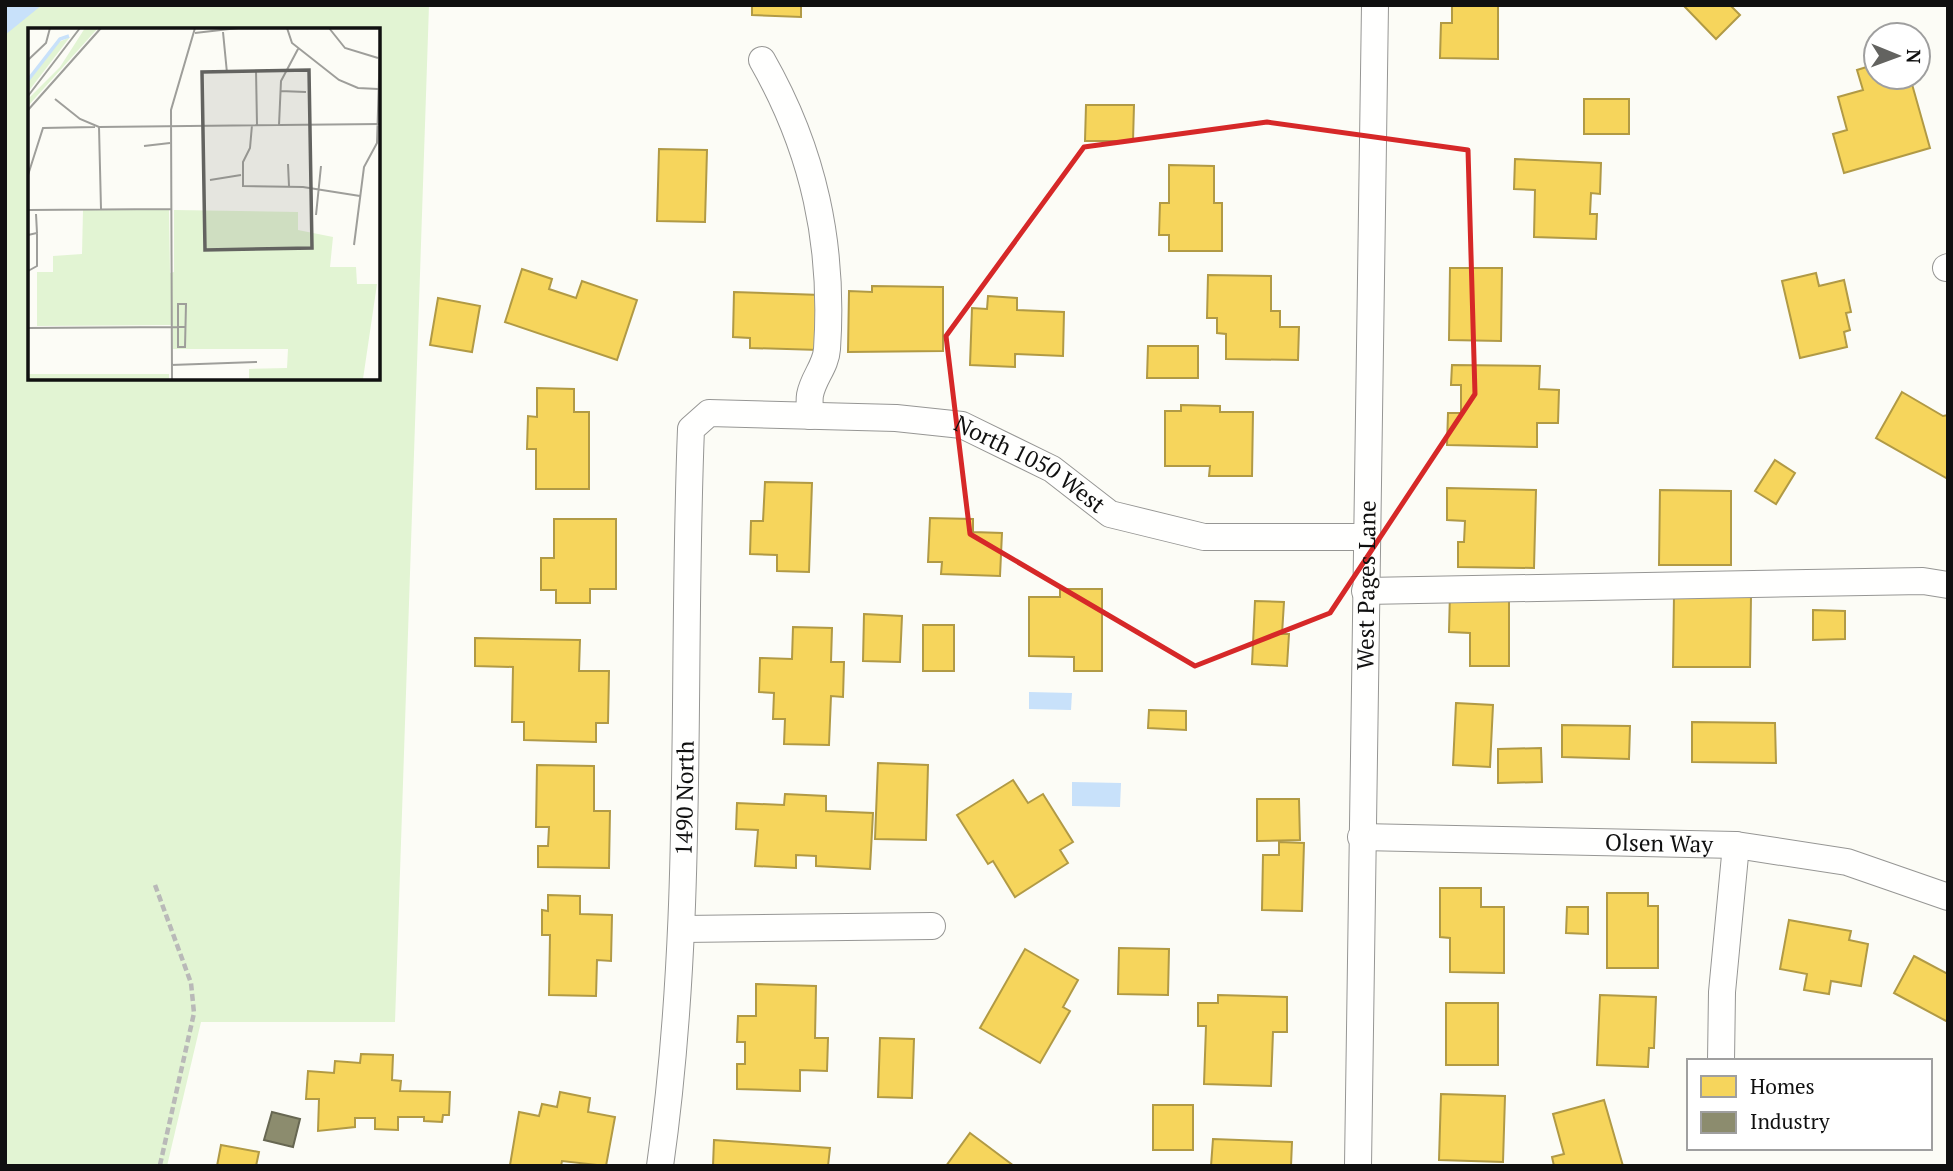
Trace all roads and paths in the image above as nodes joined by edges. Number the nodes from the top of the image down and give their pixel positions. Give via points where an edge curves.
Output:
1 (1375, 5) edge
2 (762, 60) dead end
3 (810, 416) junction
4 (691, 429) joint
5 (1366, 537) junction
6 (1948, 585) edge
7 (1365, 591) junction
8 (1362, 837) junction
9 (1736, 845) junction
10 (155, 885) dead end
11 (1948, 897) edge
12 (932, 926) dead end
13 (683, 929) junction
14 (1721, 1059) edge
15 (160, 1166) edge
16 (660, 1166) edge
17 (1357, 1166) edge

1 - 5 street, West Pages Lane
2 - 3 street via 799,132 818,202 828,270 827,354 810,395
3 - 4 street, North 1050 West via 709,413
3 - 5 street, North 1050 West via 962,425 1052,469 1110,514 1204,537
4 - 13 street, 1490 North
5 - 7 street, West Pages Lane
6 - 7 street via 1923,581
7 - 8 street, West Pages Lane
8 - 9 street, Olsen Way
8 - 17 street, West Pages Lane
9 - 11 street, Olsen Way via 1847,862
9 - 14 street via 1724,966
10 - 15 path via 191,983 194,1013
12 - 13 street
13 - 16 street, 1490 North

